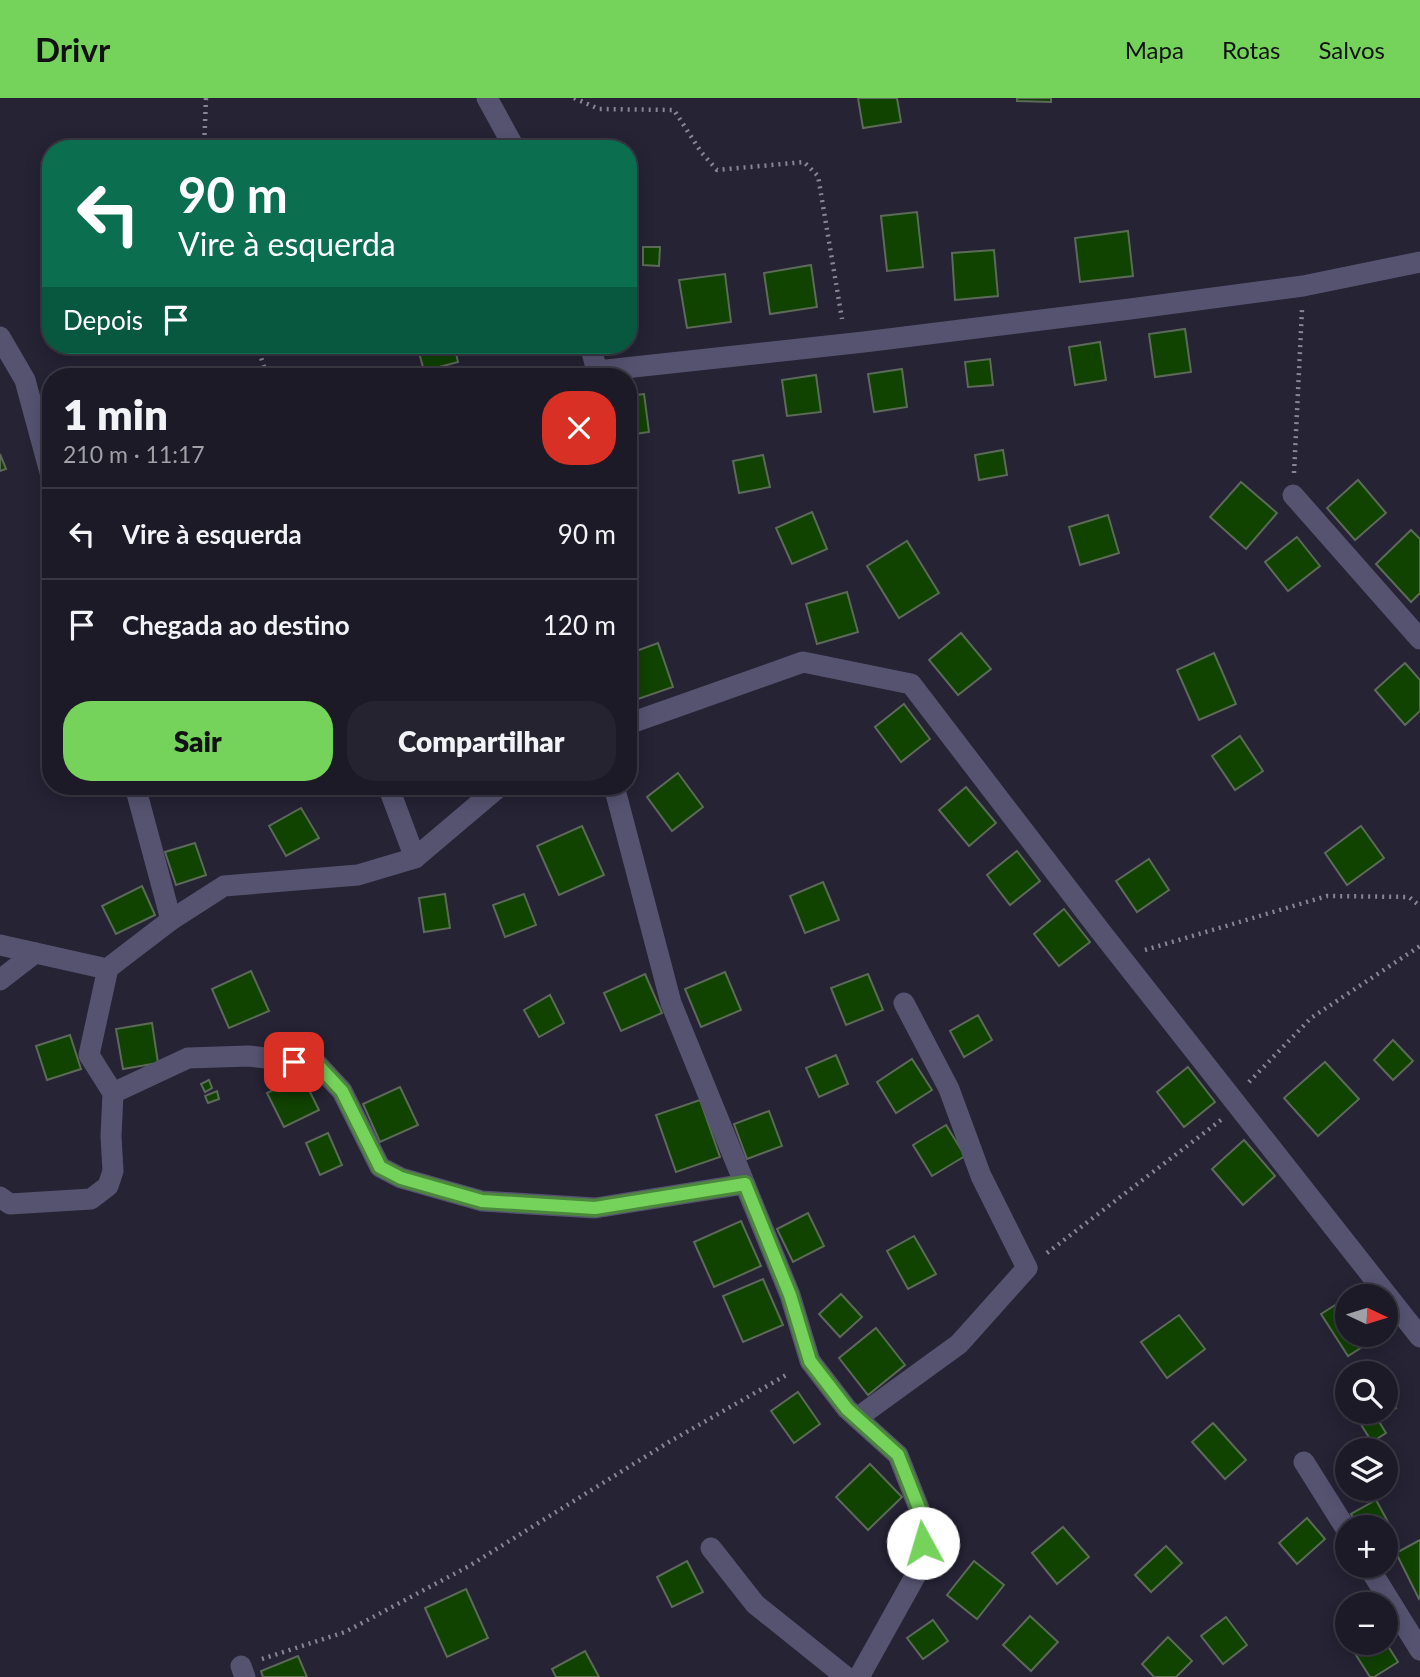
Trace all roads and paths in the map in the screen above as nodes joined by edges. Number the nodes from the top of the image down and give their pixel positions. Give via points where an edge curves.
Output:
1 (206, 98) edge
2 (487, 98) edge
3 (574, 98) edge
4 (204, 140) edge
5 (510, 140) edge
6 (1420, 262) edge
7 (1303, 286) junction
8 (0, 337) edge
9 (846, 344) junction
10 (616, 368) edge
11 (42, 443) edge
12 (1293, 495) joint
13 (1420, 639) edge
14 (637, 721) edge
15 (137, 795) edge
16 (391, 795) edge
17 (489, 795) edge
18 (616, 795) edge
19 (415, 858) junction
20 (1420, 906) edge
21 (171, 920) junction
22 (0, 945) edge
23 (1420, 946) edge
24 (35, 953) junction
25 (1121, 958) junction
26 (108, 968) junction
27 (0, 980) edge
28 (904, 1003) dead end
29 (113, 1094) junction
30 (1235, 1103) junction
31 (745, 1184) junction
32 (0, 1198) edge
33 (1027, 1268) junction
34 (1420, 1337) edge
35 (810, 1361) junction
36 (856, 1418) junction
37 (1304, 1462) dead end
38 (1337, 1515) edge
39 (711, 1548) dead end
40 (1375, 1578) edge
41 (1420, 1650) edge
42 (243, 1671) edge
43 (846, 1677) edge
44 (859, 1677) edge

1 - 4 path
2 - 5 street
3 - 9 path via 599,109 674,110 717,170 804,162 818,176
6 - 7 street
7 - 9 street
7 - 12 path
8 - 11 street via 25,380
9 - 10 street
12 - 13 street
14 - 25 street via 803,662 911,684
15 - 21 street
16 - 19 street
17 - 19 street
18 - 31 street via 671,1003
19 - 21 street via 358,875 224,886
20 - 25 path via 1409,897 1327,896
21 - 26 street
22 - 24 street
23 - 30 path via 1311,1018
24 - 26 street
24 - 27 street
25 - 30 street
26 - 29 street via 89,1055
28 - 33 street via 949,1089 981,1176
29 - 31 street via 188,1058 249,1056 317,1064 342,1091 380,1167 401,1178 471,1198 595,1208
29 - 32 street via 113,1171 108,1186 91,1199 10,1205
30 - 33 path
30 - 34 street
31 - 35 street via 790,1295
33 - 36 street via 959,1344
35 - 36 street
35 - 42 path via 469,1566 345,1633
36 - 44 street via 898,1455 924,1521 922,1564
37 - 38 street
39 - 43 street via 755,1604
40 - 41 street

